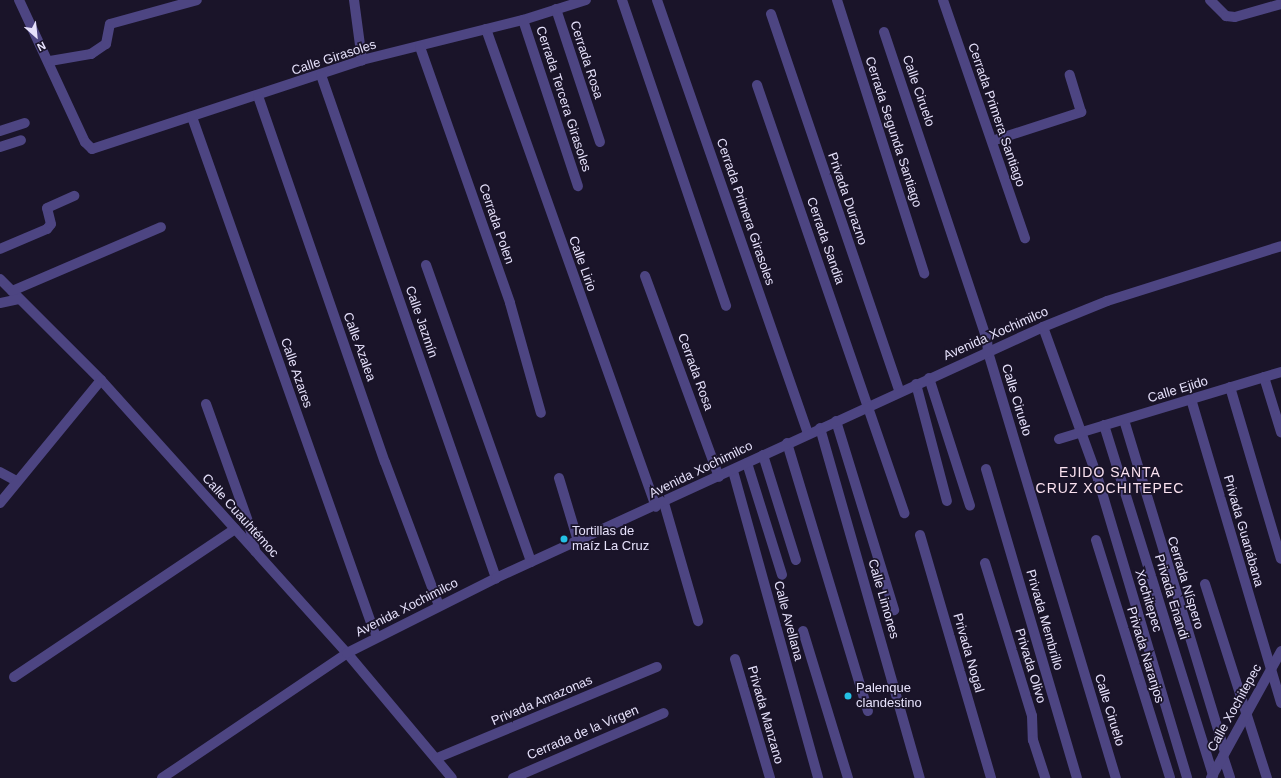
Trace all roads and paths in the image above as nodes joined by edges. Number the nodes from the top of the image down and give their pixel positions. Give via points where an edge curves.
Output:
1 (19, 0) edge
2 (197, 0) edge
3 (354, 0) edge
4 (586, 0) edge
5 (622, 0) edge
6 (657, 0) edge
7 (837, 0) edge
8 (943, 0) edge
9 (1210, 0) edge
10 (1281, 4) edge
11 (556, 9) junction
12 (770, 14) dead end
13 (523, 20) junction
14 (486, 29) junction
15 (884, 32) dead end
16 (420, 47) junction
17 (362, 60) junction
18 (50, 61) junction
19 (321, 75) junction
20 (1070, 75) dead end
21 (758, 85) dead end
22 (258, 96) junction
23 (192, 117) junction
24 (24, 123) dead end
25 (0, 131) edge
26 (20, 140) dead end
27 (992, 141) junction
28 (600, 142) dead end
29 (0, 147) edge
30 (578, 186) dead end
31 (74, 196) dead end
32 (160, 227) dead end
33 (1025, 238) dead end
34 (1281, 246) edge
35 (0, 248) edge
36 (426, 265) dead end
37 (924, 273) dead end
38 (645, 276) dead end
39 (0, 279) edge
40 (12, 291) junction
41 (20, 299) junction
42 (0, 303) edge
43 (726, 306) dead end
44 (1043, 327) junction
45 (988, 352) junction
46 (1281, 372) edge
47 (1264, 377) junction
48 (930, 378) junction
49 (101, 380) junction
50 (916, 384) junction
51 (1230, 388) junction
52 (900, 392) junction
53 (1191, 399) junction
54 (206, 404) dead end
55 (868, 406) junction
56 (541, 413) dead end
57 (836, 420) junction
58 (1124, 420) junction
59 (1104, 426) junction
60 (820, 428) junction
61 (1082, 432) junction
62 (1281, 432) edge
63 (808, 433) junction
64 (1059, 439) dead end
65 (788, 443) junction
66 (763, 455) junction
67 (747, 463) junction
68 (986, 469) dead end
69 (733, 471) junction
70 (0, 472) edge
71 (719, 477) junction
72 (559, 478) dead end
73 (16, 481) junction
74 (947, 501) dead end
75 (0, 503) edge
76 (660, 505) junction
77 (970, 506) dead end
78 (904, 513) dead end
79 (235, 529) junction
80 (920, 535) dead end
81 (1096, 540) dead end
82 (578, 541) junction
83 (255, 551) junction
84 (1281, 559) edge
85 (796, 560) dead end
86 (532, 562) junction
87 (985, 563) dead end
88 (782, 575) dead end
89 (496, 578) junction
90 (1205, 584) dead end
91 (439, 606) junction
92 (894, 610) dead end
93 (698, 622) dead end
94 (803, 631) dead end
95 (376, 637) junction
96 (1281, 651) edge
97 (348, 653) junction
98 (735, 659) dead end
99 (657, 667) dead end
100 (1271, 669) junction
101 (14, 677) dead end
102 (1281, 704) edge
103 (868, 711) dead end
104 (664, 712) dead end
105 (1248, 712) junction
106 (1224, 754) junction
107 (437, 758) junction
108 (1212, 777) edge
109 (162, 778) edge
110 (452, 778) edge
111 (512, 778) edge
112 (770, 778) edge
113 (818, 778) edge
114 (848, 778) edge
115 (920, 778) edge
116 (990, 778) edge
117 (1045, 778) edge
118 (1077, 778) edge
119 (1116, 778) edge
120 (1170, 778) edge
121 (1187, 778) edge
122 (1230, 778) edge
123 (1268, 778) edge

1 - 18 street
2 - 18 street via 110,24 106,44 91,54
3 - 17 street
4 - 11 street, Calle Girasoles
5 - 43 street
6 - 63 street, Cerrada Primera Girasoles
7 - 37 street, Cerrada Segunda Santiago
8 - 27 street, Cerrada Primera Santiago
9 - 10 street via 1226,16 1235,17
11 - 13 street, Calle Girasoles
11 - 28 street, Cerrada Rosa
12 - 52 street, Privada Durazno
13 - 14 street, Calle Girasoles
13 - 30 street, Cerrada Tercera Girasoles
14 - 16 street, Calle Girasoles
14 - 76 street, Calle Lirio
15 - 45 street, Calle Ciruelo via 988,339
16 - 17 street, Calle Girasoles
16 - 56 street, Cerrada Polen via 510,303
17 - 19 street, Calle Girasoles
18 - 23 street, Calle Girasoles via 85,142 92,150
19 - 22 street, Calle Girasoles
19 - 89 street, Calle Jazmín
20 - 27 street via 1081,112
21 - 55 street, Cerrada Sandia
22 - 23 street, Calle Girasoles
22 - 91 street, Calle Azalea via 385,462
23 - 95 street, Calle Azares
24 - 25 street
26 - 29 street
27 - 33 street, Cerrada Primera Santiago
31 - 35 street via 47,208 51,224 47,229
32 - 40 street
34 - 44 street, Avenida Xochimilco via 1107,301
36 - 86 street
38 - 71 street, Cerrada Rosa
39 - 40 street, Calle Cuauhtémoc
40 - 41 street, Calle Cuauhtémoc
41 - 42 street
41 - 49 street, Calle Cuauhtémoc
44 - 45 street, Avenida Xochimilco
44 - 61 street
45 - 48 street, Avenida Xochimilco
45 - 119 street, Calle Ciruelo
46 - 47 street, Calle Ejido
47 - 51 street, Calle Ejido
47 - 62 street
48 - 50 street, Avenida Xochimilco
48 - 77 street
49 - 73 street
49 - 79 street, Calle Cuauhtémoc
50 - 52 street, Avenida Xochimilco
50 - 74 street
51 - 53 street, Calle Ejido
51 - 84 street
52 - 55 street, Avenida Xochimilco
53 - 58 street, Calle Ejido
53 - 100 street, Privada Guanábana
54 - 83 street via 249,524
55 - 57 street, Avenida Xochimilco
55 - 78 street, Cerrada Sandia
57 - 60 street, Avenida Xochimilco
57 - 92 street
58 - 59 street, Calle Ejido
58 - 106 street, Cerrada Níspero
59 - 61 street, Calle Ejido
59 - 108 street, Privada Enandi
60 - 63 street, Avenida Xochimilco
60 - 115 street, Calle Limones
61 - 64 street, Calle Ejido
61 - 121 street, Xochitepec
63 - 65 street, Avenida Xochimilco
65 - 66 street, Avenida Xochimilco
65 - 103 street
66 - 67 street, Avenida Xochimilco
66 - 85 street
67 - 69 street, Avenida Xochimilco
67 - 88 street
68 - 118 street, Privada Membrillo
69 - 71 street, Avenida Xochimilco
69 - 113 street, Calle Avellana
70 - 73 street
71 - 76 street, Avenida Xochimilco
72 - 82 street
73 - 75 street
76 - 82 street, Avenida Xochimilco
76 - 93 street, Calle Lirio
79 - 83 street, Calle Cuauhtémoc
79 - 101 street
80 - 116 street, Privada Nogal
81 - 120 street, Privada Naranjos
82 - 86 street, Avenida Xochimilco
83 - 97 street, Calle Cuauhtémoc
86 - 89 street, Avenida Xochimilco
87 - 117 street, Privada Olivo via 1032,716 1033,740
89 - 91 street, Avenida Xochimilco
90 - 105 street
91 - 95 street, Avenida Xochimilco
94 - 114 street
95 - 97 street, Avenida Xochimilco
96 - 100 street, Calle Xochitepec
97 - 107 street, Calle Cuauhtémoc
97 - 109 street, Avenida Xochimilco
98 - 112 street, Privada Manzano
99 - 107 street, Privada Amazonas
100 - 102 street, Privada Guanábana
100 - 105 street, Calle Xochitepec
104 - 111 street, Cerrada de la Virgen
105 - 106 street, Calle Xochitepec
105 - 123 street
106 - 108 street, Calle Xochitepec
106 - 122 street, Cerrada Níspero
107 - 110 street, Calle Cuauhtémoc

